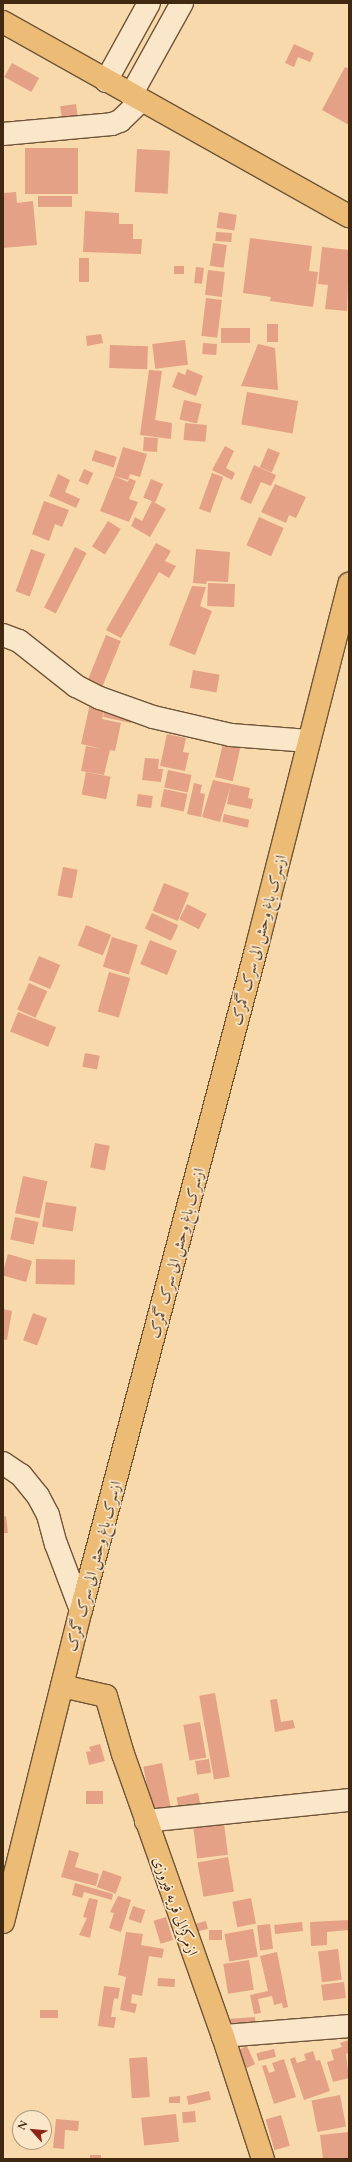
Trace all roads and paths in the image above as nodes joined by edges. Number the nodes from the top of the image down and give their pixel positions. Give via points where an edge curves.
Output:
1 (149, 3) edge
2 (182, 3) edge
3 (3, 22) edge
4 (106, 81) junction
5 (136, 98) junction
6 (3, 134) edge
7 (349, 216) edge
8 (349, 584) edge
9 (3, 635) edge
10 (309, 741) junction
11 (3, 1463) edge
12 (81, 1610) junction
13 (62, 1686) junction
14 (349, 1800) edge
15 (146, 1821) junction
16 (7, 1892) edge
17 (3, 1922) edge
18 (349, 2026) edge
19 (223, 2036) junction
20 (263, 2159) edge

1 - 4 street
2 - 5 street
3 - 4 main road
4 - 5 main road
5 - 6 street via 120,121 112,124
5 - 7 main road
8 - 10 main road, ازسرک باغ وحش الی سرک گمرک
9 - 10 street via 19,641 76,686 100,698 153,717 231,735
10 - 12 main road, ازسرک باغ وحش الی سرک گمرک
11 - 12 street via 21,1476 42,1502
12 - 13 main road, ازسرک باغ وحش الی سرک گمرک
13 - 15 main road, ازمرکزالی قریه فیروزی via 106,1696
13 - 16 main road, ازسرک باغ وحش الی سرک گمرک
14 - 15 street
15 - 19 main road, ازمرکزالی قریه فیروزی
16 - 17 main road, ازسرک باغ وحش الی سرک گمرک
18 - 19 street
19 - 20 main road, ازمرکزالی قریه فیروزی

